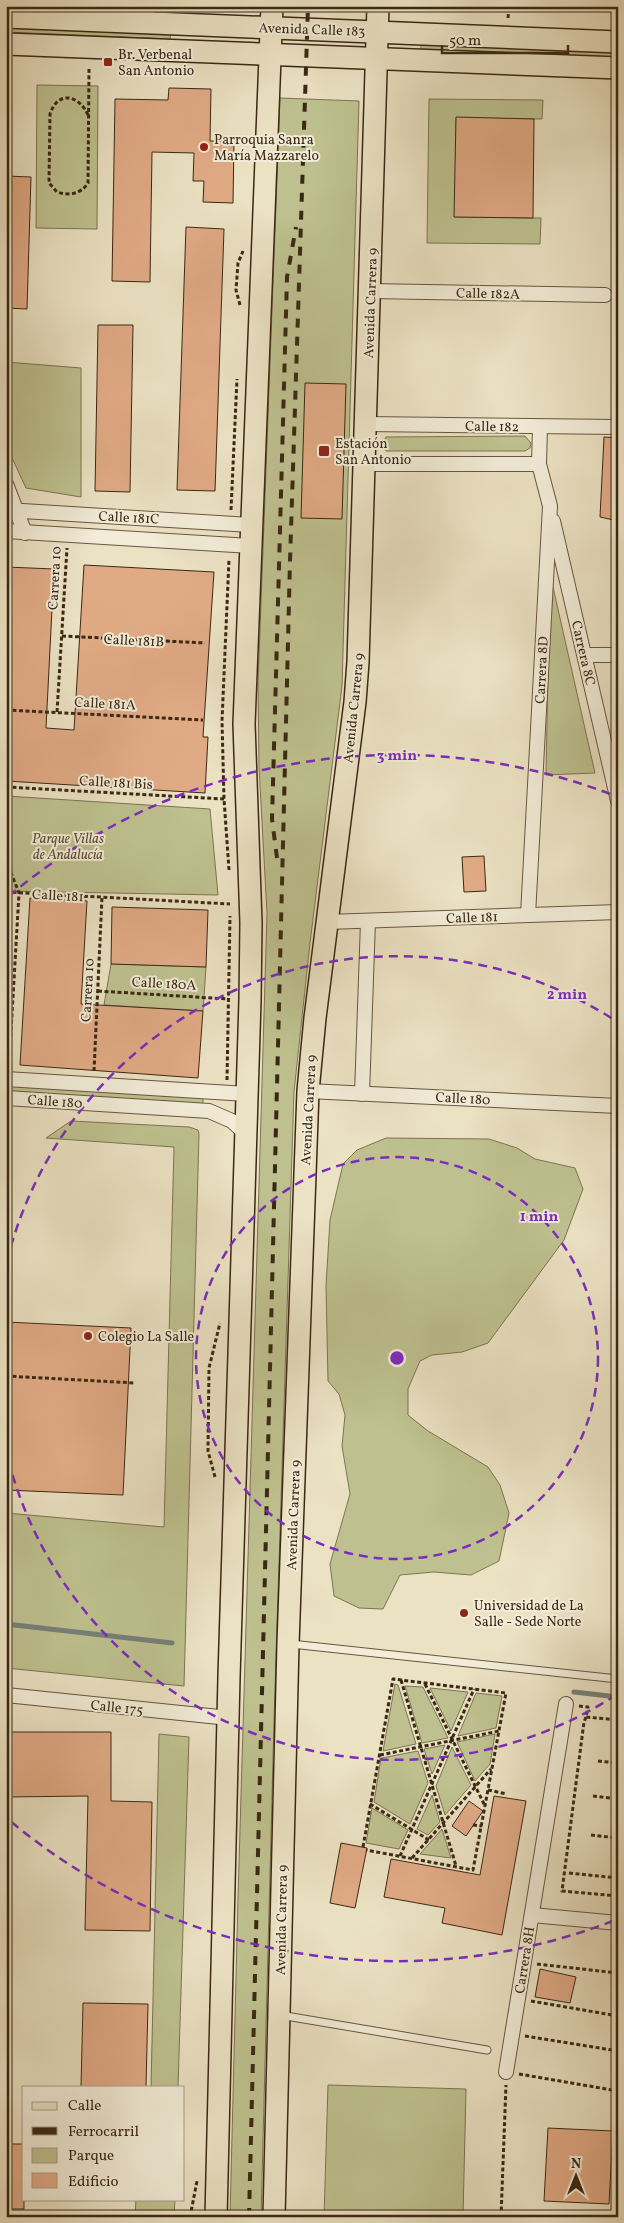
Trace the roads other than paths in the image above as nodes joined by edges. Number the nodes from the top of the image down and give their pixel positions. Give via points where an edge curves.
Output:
1 (378, 6) edge
2 (43, 12) edge
3 (147, 14) edge
4 (6, 16) edge
5 (272, 17) edge
6 (378, 31) junction
7 (618, 42) edge
8 (6, 44) edge
9 (270, 54) junction
10 (378, 57) junction
11 (618, 68) edge
12 (370, 291) junction
13 (605, 295) dead end
14 (366, 424) junction
15 (540, 427) junction
16 (618, 427) edge
17 (365, 464) junction
18 (539, 464) junction
19 (6, 484) edge
20 (550, 506) junction
21 (11, 510) edge
22 (251, 525) junction
23 (6, 532) edge
24 (25, 532) junction
25 (251, 546) junction
26 (618, 654) edge
27 (585, 655) junction
28 (618, 801) edge
29 (618, 912) edge
30 (528, 915) junction
31 (368, 921) junction
32 (327, 922) junction
33 (7, 1079) edge
34 (308, 1091) junction
35 (247, 1094) junction
36 (362, 1094) junction
37 (6, 1098) edge
38 (25, 1099) junction
39 (618, 1106) edge
40 (6, 1109) edge
41 (246, 1134) junction
42 (288, 1644) junction
43 (618, 1680) edge
44 (6, 1695) edge
45 (566, 1704) road end
46 (228, 1718) junction
47 (532, 1915) junction
48 (618, 1923) edge
49 (279, 2014) junction
50 (487, 2050) dead end
51 (506, 2072) road end
52 (216, 2217) edge
53 (274, 2217) edge

1 - 6 main road, Avenida Carrera 9
2 - 3 main road, Avenida Calle 183
2 - 4 main road, Avenida Calle 183
3 - 5 main road, Avenida Calle 183
5 - 6 main road, Avenida Calle 183
5 - 9 main road
6 - 7 main road, Avenida Calle 183
6 - 10 main road, Avenida Carrera 9
8 - 9 main road, Avenida Calle 183
9 - 10 main road, Avenida Calle 183
9 - 22 main road
10 - 11 main road, Avenida Calle 183
10 - 12 main road, Avenida Carrera 9
12 - 13 street, Calle 182A
12 - 14 main road, Avenida Carrera 9
14 - 15 street, Calle 182
14 - 17 main road, Avenida Carrera 9
15 - 16 street, Calle 182
15 - 18 street, Carrera 8D
17 - 18 street
17 - 32 main road, Avenida Carrera 9 via 355,702
18 - 20 street, Carrera 8D
19 - 21 street
20 - 27 street, Carrera 8C
20 - 30 street, Carrera 8D
21 - 22 street, Calle 181C
21 - 24 street
22 - 25 main road
23 - 24 street, Calle 181C
24 - 25 street, Calle 181C
25 - 35 main road via 244,724 251,923
26 - 27 street
27 - 28 street, Carrera 8C
29 - 30 street, Calle 181
30 - 31 street, Calle 181
31 - 32 street, Calle 181
31 - 36 street
32 - 34 main road, Avenida Carrera 9
33 - 35 street, Calle 180
34 - 36 street, Calle 180
34 - 42 main road, Avenida Carrera 9
35 - 41 main road
36 - 39 street, Calle 180
37 - 38 street, Calle 180
38 - 40 street
38 - 41 street, Calle 180 via 209,1111 232,1121
41 - 46 main road
42 - 43 lane
42 - 49 main road, Avenida Carrera 9
44 - 46 street, Calle 175
45 - 47 street, Carrera 8H
46 - 52 main road
47 - 48 street
47 - 51 street, Carrera 8H
49 - 50 lane
49 - 53 main road, Avenida Carrera 9

